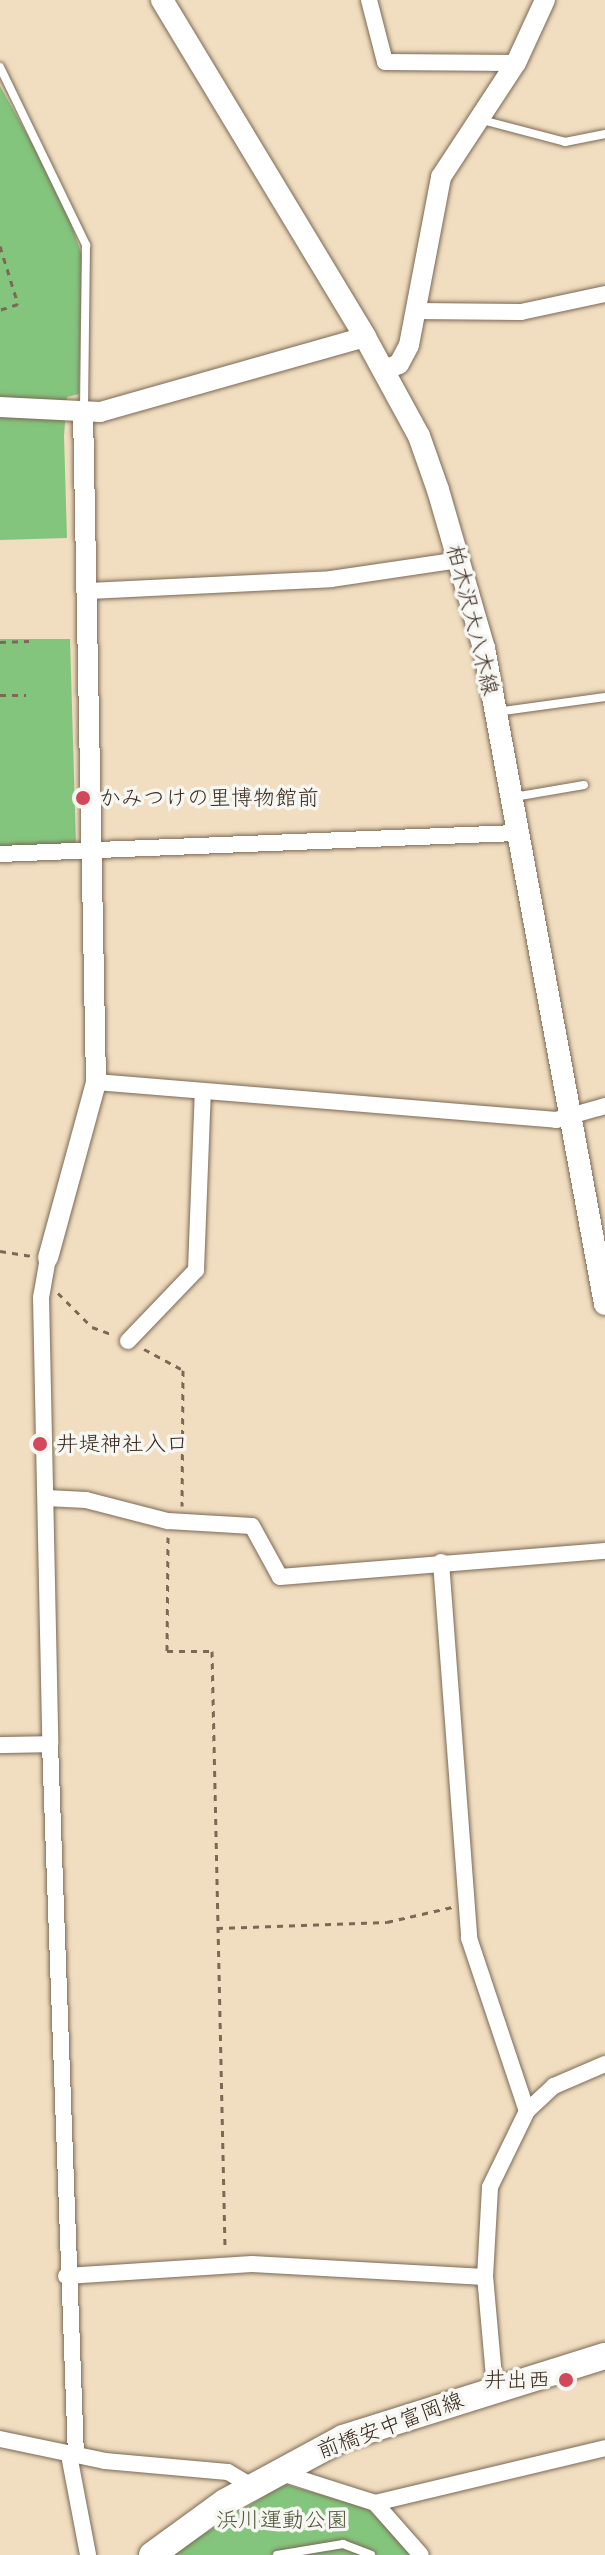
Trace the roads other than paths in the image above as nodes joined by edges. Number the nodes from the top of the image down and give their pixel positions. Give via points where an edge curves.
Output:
1 (162, 0) edge
2 (369, 0) edge
3 (545, 0) edge
4 (516, 63) junction
5 (0, 67) edge
6 (481, 120) junction
7 (605, 134) edge
8 (605, 294) edge
9 (415, 311) junction
10 (365, 337) junction
11 (383, 371) junction
12 (0, 407) edge
13 (83, 414) junction
14 (459, 560) junction
15 (89, 591) junction
16 (605, 697) edge
17 (495, 712) junction
18 (584, 785) dead end
19 (510, 798) junction
20 (517, 833) junction
21 (93, 852) junction
22 (0, 854) edge
23 (96, 1082) junction
24 (203, 1091) junction
25 (605, 1106) edge
26 (568, 1114) junction
27 (48, 1258) joint
28 (605, 1304) edge
29 (128, 1341) road end
30 (46, 1498) junction
31 (605, 1551) edge
32 (441, 1562) junction
33 (50, 1744) junction
34 (0, 1745) edge
35 (605, 2064) edge
36 (527, 2111) junction
37 (66, 2276) junction
38 (485, 2277) junction
39 (605, 2356) edge
40 (495, 2388) junction
41 (0, 2439) edge
42 (605, 2448) edge
43 (72, 2456) junction
44 (275, 2471) junction
45 (251, 2486) junction
46 (375, 2503) junction
47 (164, 2551) edge
48 (88, 2555) edge
49 (277, 2555) edge
50 (371, 2555) edge
51 (421, 2555) edge

1 - 10 main road, 柏木沢大八木線
2 - 4 street via 385,62
3 - 4 street
4 - 6 street
5 - 13 lane via 86,245
6 - 7 lane via 565,142
6 - 9 street via 437,187
8 - 9 street via 521,312
9 - 11 street via 405,354
10 - 11 main road, 柏木沢大八木線
10 - 13 street
11 - 14 main road, 柏木沢大八木線 via 419,436
12 - 13 street
13 - 15 street
14 - 15 street via 331,579
14 - 17 main road, 柏木沢大八木線
15 - 21 street
16 - 17 lane
17 - 19 main road, 柏木沢大八木線
18 - 19 lane
19 - 20 main road, 柏木沢大八木線
20 - 21 street
20 - 26 main road, 柏木沢大八木線
21 - 22 street
21 - 23 street
23 - 24 street
23 - 27 street
24 - 26 street via 526,1118
24 - 29 street via 196,1270
25 - 26 street
26 - 28 main road, 柏木沢大八木線
27 - 30 street
30 - 32 street via 86,1500 175,1522 252,1526 280,1577
30 - 33 street
31 - 32 street
32 - 36 street via 471,1902 469,1938
33 - 34 street
33 - 37 street
35 - 36 street via 554,2086
36 - 38 street via 487,2197
37 - 38 street via 226,2264
37 - 43 street
38 - 40 street
39 - 40 main road, 前橋安中富岡線
40 - 44 main road, 前橋安中富岡線 via 382,2422
41 - 43 street
42 - 46 street
43 - 45 street via 228,2472
43 - 48 street
44 - 45 main road, 前橋安中富岡線
44 - 46 street
45 - 47 main road, 前橋安中富岡線
46 - 51 street
49 - 50 lane via 343,2544

